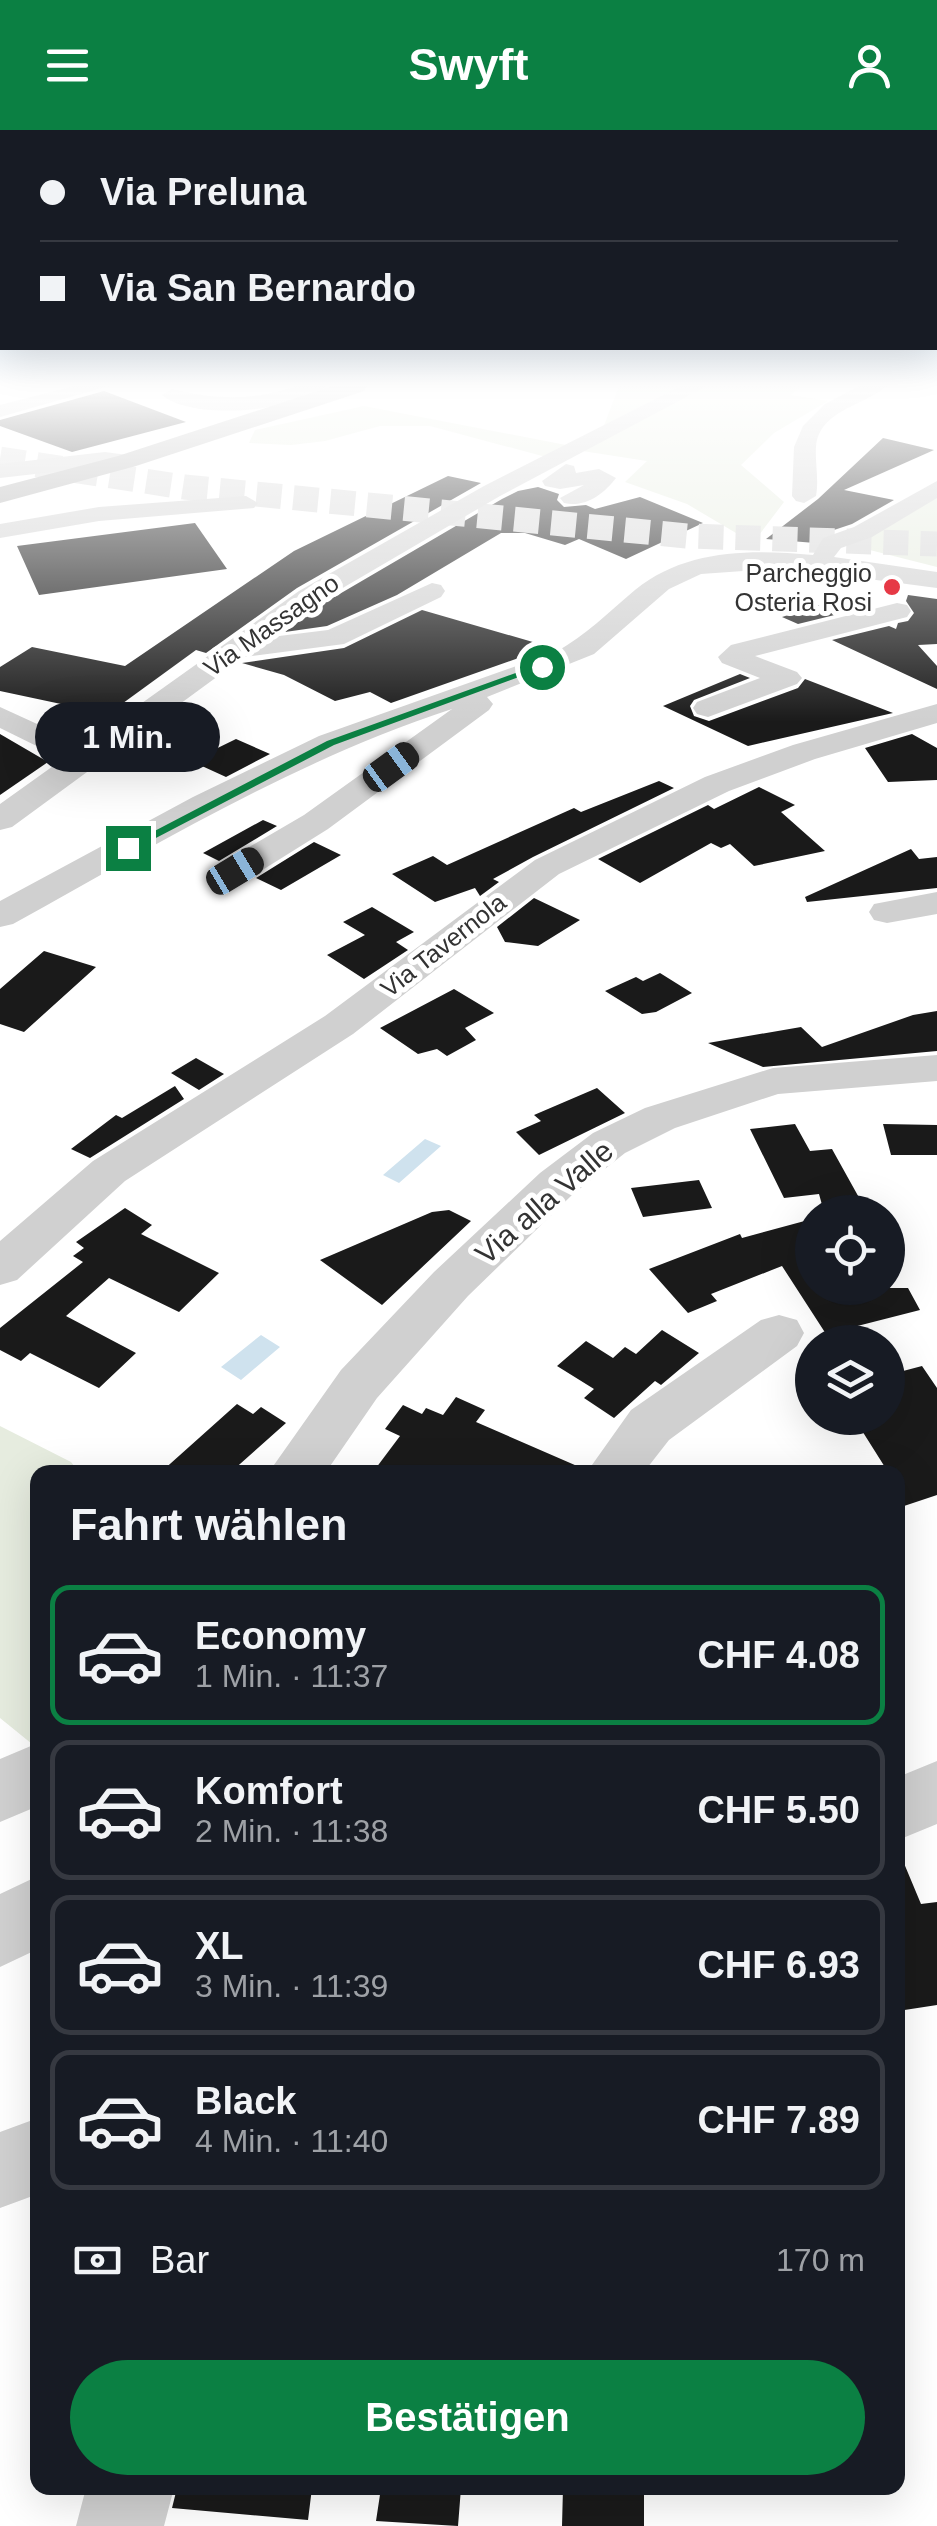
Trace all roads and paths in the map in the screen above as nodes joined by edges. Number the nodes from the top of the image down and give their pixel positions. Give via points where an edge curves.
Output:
1 (452, 498) edge
2 (484, 498) edge
3 (920, 498) edge
4 (246, 503) dead end
5 (0, 532) edge
6 (373, 557) junction
7 (833, 561) junction
8 (924, 579) edge
9 (432, 591) dead end
10 (234, 649) junction
11 (490, 685) junction
12 (708, 708) dead end
13 (0, 716) edge
14 (933, 719) edge
15 (84, 758) junction
16 (0, 820) edge
17 (235, 871) dead end
18 (937, 903) edge
19 (888, 912) dead end
20 (0, 917) edge
21 (0, 930) edge
22 (937, 1068) edge
23 (0, 1268) edge
24 (779, 1332) dead end
25 (301, 1465) edge
26 (619, 1465) edge
27 (30, 1777) edge
28 (0, 1791) edge
29 (937, 1792) edge
30 (905, 1805) edge
31 (30, 1915) edge
32 (0, 1932) edge
33 (30, 2159) edge
34 (0, 2170) edge
35 (128, 2495) edge
36 (120, 2526) edge

1 - 6 street via 354,550
2 - 6 street, Via Massagno
3 - 7 street via 832,543
4 - 5 street via 99,514
6 - 10 street, Via Massagno
7 - 8 street
7 - 11 street via 753,560 682,570 582,650
7 - 12 street via 854,588 911,616 741,651 732,657 787,678
9 - 10 street via 334,638
10 - 15 street, Via Massagno
11 - 17 street via 481,702 316,822
11 - 20 street via 304,755
13 - 15 street
14 - 23 street, Via Tavernola via 804,752 717,784 547,868 340,1025 108,1172
15 - 16 street, Via Massagno
18 - 19 street
20 - 21 street
22 - 25 street, Via alla Valle via 773,1081 660,1118 609,1144 556,1184 451,1284 359,1384
24 - 26 street via 650,1425
27 - 28 street
29 - 30 street
31 - 32 street
33 - 34 street
35 - 36 street

